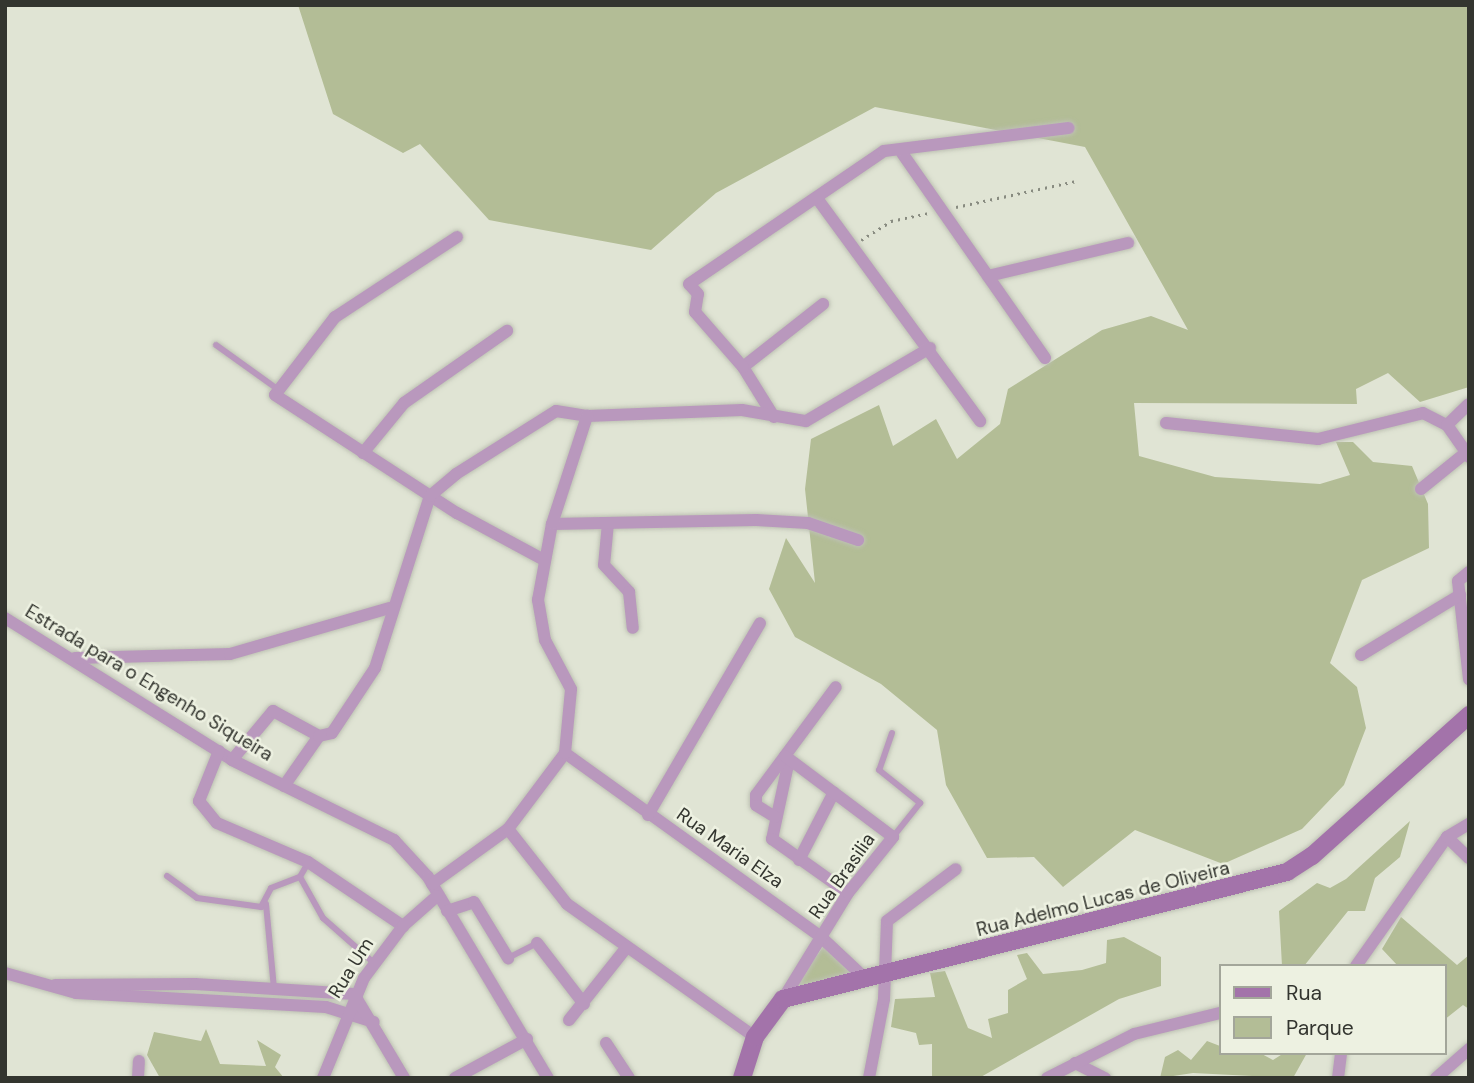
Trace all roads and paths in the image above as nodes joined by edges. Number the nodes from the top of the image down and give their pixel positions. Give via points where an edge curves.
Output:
1 (1069, 128) dead end
2 (902, 153) junction
3 (1076, 181) dead end
4 (819, 201) junction
5 (942, 211) junction
6 (457, 237) dead end
7 (1128, 243) dead end
8 (852, 246) junction
9 (988, 276) junction
10 (823, 304) dead end
11 (507, 331) dead end
12 (216, 345) dead end
13 (930, 348) junction
14 (1045, 358) dead end
15 (743, 367) junction
16 (276, 388) junction
17 (1469, 404) edge
18 (587, 416) junction
19 (774, 417) junction
20 (980, 421) dead end
21 (1166, 423) dead end
22 (1447, 425) junction
23 (363, 453) junction
24 (1468, 454) edge
25 (1421, 489) dead end
26 (430, 496) junction
27 (608, 523) junction
28 (552, 524) junction
29 (858, 540) dead end
30 (544, 560) junction
31 (1464, 574) edge
32 (1460, 595) junction
33 (389, 608) junction
34 (5, 618) edge
35 (761, 623) dead end
36 (633, 628) dead end
37 (1361, 655) dead end
38 (74, 658) junction
39 (1469, 679) edge
40 (836, 687) dead end
41 (1469, 715) edge
42 (892, 733) dead end
43 (319, 736) junction
44 (219, 751) junction
45 (565, 753) junction
46 (787, 758) junction
47 (232, 760) junction
48 (284, 786) junction
49 (834, 792) junction
50 (648, 815) junction
51 (775, 817) junction
52 (1469, 824) edge
53 (508, 829) junction
54 (893, 837) junction
55 (1447, 837) junction
56 (1469, 858) edge
57 (799, 860) junction
58 (308, 862) junction
59 (956, 869) dead end
60 (167, 876) dead end
61 (300, 877) junction
62 (434, 890) junction
63 (848, 892) junction
64 (266, 904) junction
65 (447, 911) junction
66 (403, 926) junction
67 (822, 938) junction
68 (537, 943) joint
69 (626, 948) junction
70 (508, 958) joint
71 (374, 963) junction
72 (1357, 964) edge
73 (5, 973) edge
74 (875, 978) junction
75 (195, 984) junction
76 (55, 985) junction
77 (274, 988) junction
78 (354, 994) junction
79 (783, 999) junction
80 (194, 1000) junction
81 (584, 1004) junction
82 (345, 1012) junction
83 (1218, 1013) edge
84 (569, 1020) dead end
85 (374, 1022) junction
86 (755, 1037) junction
87 (527, 1039) junction
88 (606, 1043) dead end
89 (1469, 1049) edge
90 (1340, 1055) edge
91 (139, 1061) dead end
92 (1075, 1063) junction
93 (138, 1078) edge
94 (323, 1078) edge
95 (404, 1078) edge
96 (454, 1078) edge
97 (548, 1078) edge
98 (629, 1078) edge
99 (742, 1078) edge
100 (869, 1078) edge
101 (1047, 1078) edge
102 (1105, 1078) edge
103 (1338, 1078) edge
104 (1436, 1078) edge

1 - 2 street
2 - 4 street via 884,151
2 - 5 street
3 - 5 path
4 - 8 street
4 - 15 street via 689,284 698,293 695,312
5 - 8 path via 891,221
5 - 9 street
6 - 16 street via 335,317
7 - 9 street
8 - 13 street
9 - 14 street
10 - 15 street
11 - 23 street via 404,403
12 - 16 lane
13 - 19 street via 821,416
13 - 20 street
15 - 19 street
16 - 23 street via 278,398
17 - 22 street
18 - 19 street via 742,410
18 - 26 street via 546,414
18 - 28 street
21 - 22 street via 1299,439 1346,435 1409,414 1433,415
22 - 24 street
23 - 26 street
24 - 25 street
26 - 30 street
26 - 33 street
27 - 28 street
27 - 29 street via 808,523
27 - 36 street via 604,565 629,592
28 - 30 street
30 - 45 street via 537,619 571,690
31 - 32 street
32 - 37 street
32 - 39 street
33 - 38 street via 230,654
33 - 43 street via 375,668 332,733
34 - 38 street, Estrada para o Engenho Siqueira
35 - 50 street
38 - 44 street, Estrada para o Engenho Siqueira
40 - 46 street
41 - 74 street, Rua Adelmo Lucas de Oliveira via 1312,856 1287,872
42 - 54 lane via 879,770 920,803
43 - 47 street via 273,711
43 - 48 street
44 - 47 street, Estrada para o Engenho Siqueira
44 - 58 street via 200,806 233,833
45 - 50 street, Rua Maria Elza
45 - 53 street, Rua Um
46 - 49 street, Rua Brasilia
46 - 51 street
46 - 51 street via 755,799
47 - 48 street, Estrada para o Engenho Siqueira
48 - 62 street, Estrada para o Engenho Siqueira via 372,825 414,859
49 - 54 street, Rua Brasilia
49 - 57 street
50 - 67 street, Rua Maria Elza
51 - 57 street via 772,839
52 - 55 street
53 - 62 street, Rua Um
53 - 69 street via 567,904
54 - 63 street, Rua Brasilia
55 - 56 street
55 - 72 street
57 - 63 street
58 - 61 lane
58 - 66 street
59 - 74 street via 887,921
60 - 64 lane via 197,898
61 - 64 lane via 271,888
61 - 71 lane via 323,918
62 - 65 street, Estrada para o Engenho Siqueira
62 - 66 street, Rua Um
63 - 67 street, Rua Brasilia
64 - 77 lane via 275,947
65 - 70 street via 474,901
65 - 87 street, Estrada para o Engenho Siqueira
66 - 71 street, Rua Um
67 - 74 street, Rua Maria Elza
67 - 79 street, Rua Brasilia
68 - 70 lane
68 - 81 street
69 - 81 street
69 - 86 street
71 - 78 street, Rua Um
73 - 76 street
74 - 79 street, Rua Adelmo Lucas de Oliveira
74 - 100 street
75 - 76 street
75 - 77 street
75 - 80 street
76 - 80 street via 76,993
77 - 78 street
78 - 82 street, Rua Um
78 - 85 street
79 - 86 street
80 - 82 street
81 - 84 street
82 - 85 street
82 - 94 street, Rua Um
83 - 92 street via 1134,1034
85 - 95 street
86 - 99 street
87 - 96 street
87 - 97 street, Estrada para o Engenho Siqueira
88 - 98 street
89 - 104 street
90 - 103 street
91 - 93 street
92 - 101 street
92 - 102 street

